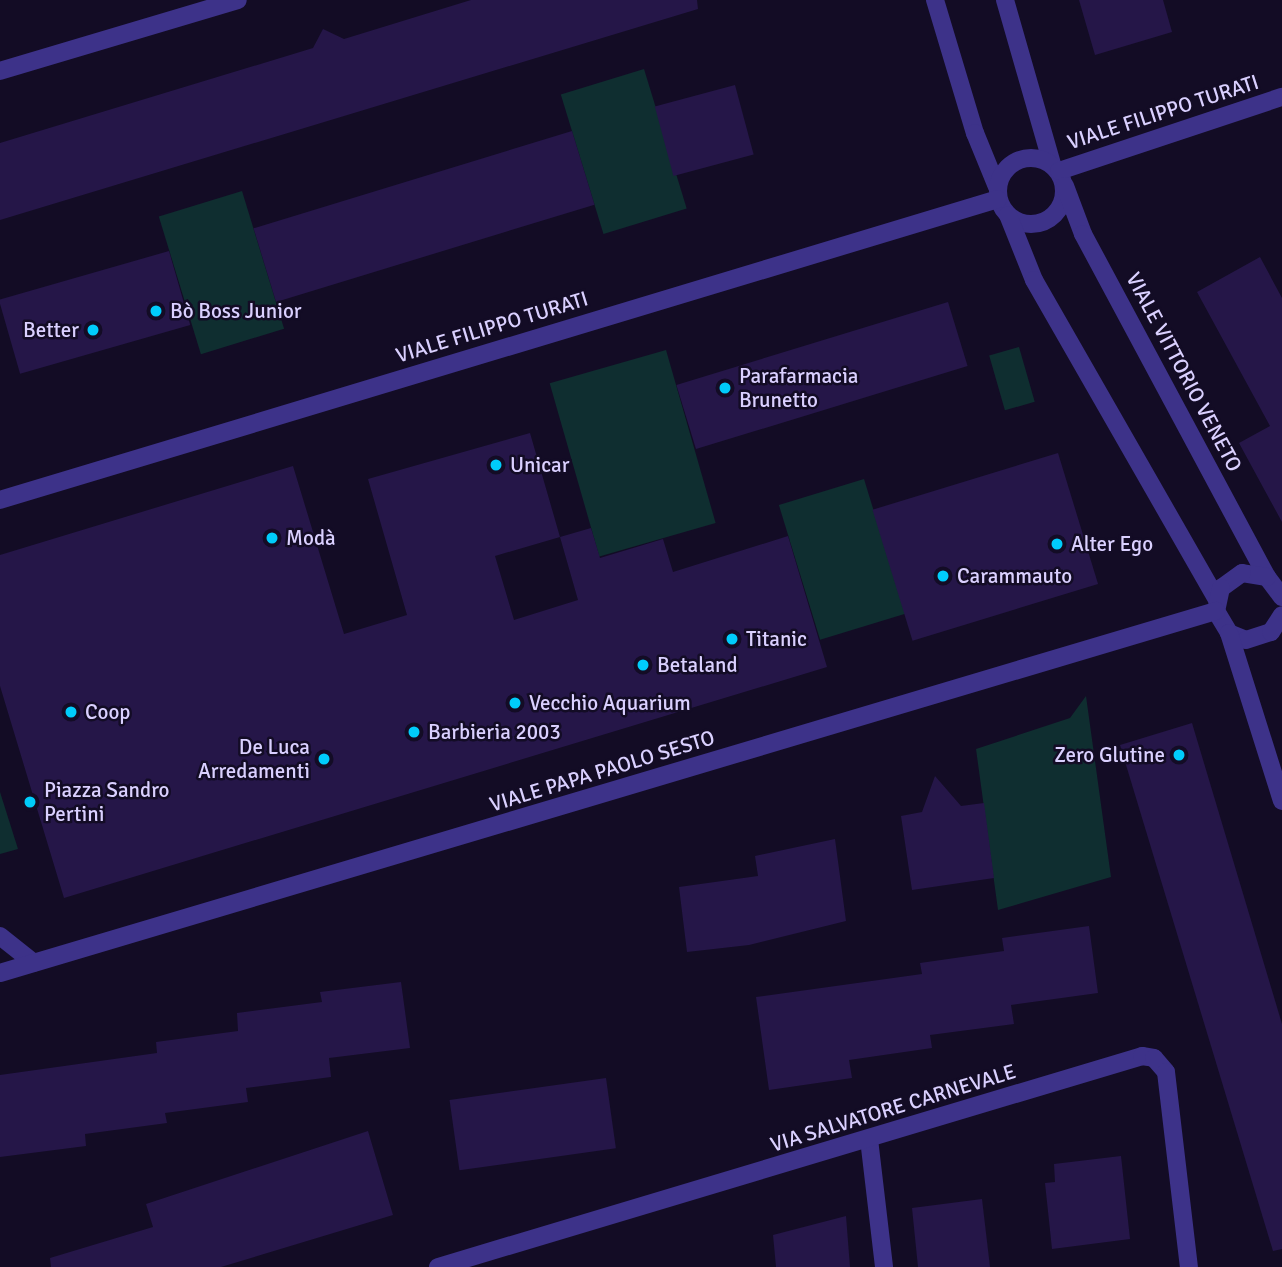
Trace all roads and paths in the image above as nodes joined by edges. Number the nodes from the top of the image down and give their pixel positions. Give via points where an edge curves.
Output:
1 (238, 0) edge
2 (935, 0) edge
3 (1005, 0) edge
4 (0, 71) edge
5 (1282, 97) edge
6 (1059, 174) junction
7 (998, 193) junction
8 (1008, 215) junction
9 (0, 500) edge
10 (1267, 578) junction
11 (1282, 597) edge
12 (1216, 605) junction
13 (1282, 615) edge
14 (1230, 633) junction
15 (1282, 801) edge
16 (0, 936) edge
17 (34, 963) junction
18 (0, 973) edge
19 (869, 1139) junction
20 (438, 1267) edge
21 (884, 1267) edge
22 (1189, 1267) edge

1 - 4 street
2 - 7 street
3 - 6 street, VIALE VITTORIO VENETO
5 - 6 street, VIALE FILIPPO TURATI
6 - 7 street via 1036,157 1018,159 1003,170
6 - 8 street via 1063,203 1046,220 1022,223
6 - 10 street, VIALE VITTORIO VENETO via 1083,234
7 - 8 street
7 - 9 street, VIALE FILIPPO TURATI
8 - 12 street via 1034,279
10 - 11 street, VIALE VITTORIO VENETO
10 - 12 street via 1242,573 1231,578
12 - 14 street
12 - 17 street, VIALE PAPA PAOLO SESTO
13 - 14 street via 1264,637 1246,640
14 - 15 street
16 - 17 street
17 - 18 street, VIALE PAPA PAOLO SESTO
19 - 20 street, VIA SALVATORE CARNEVALE
19 - 21 street
19 - 22 street, VIA SALVATORE CARNEVALE via 1142,1056 1154,1058 1166,1072

